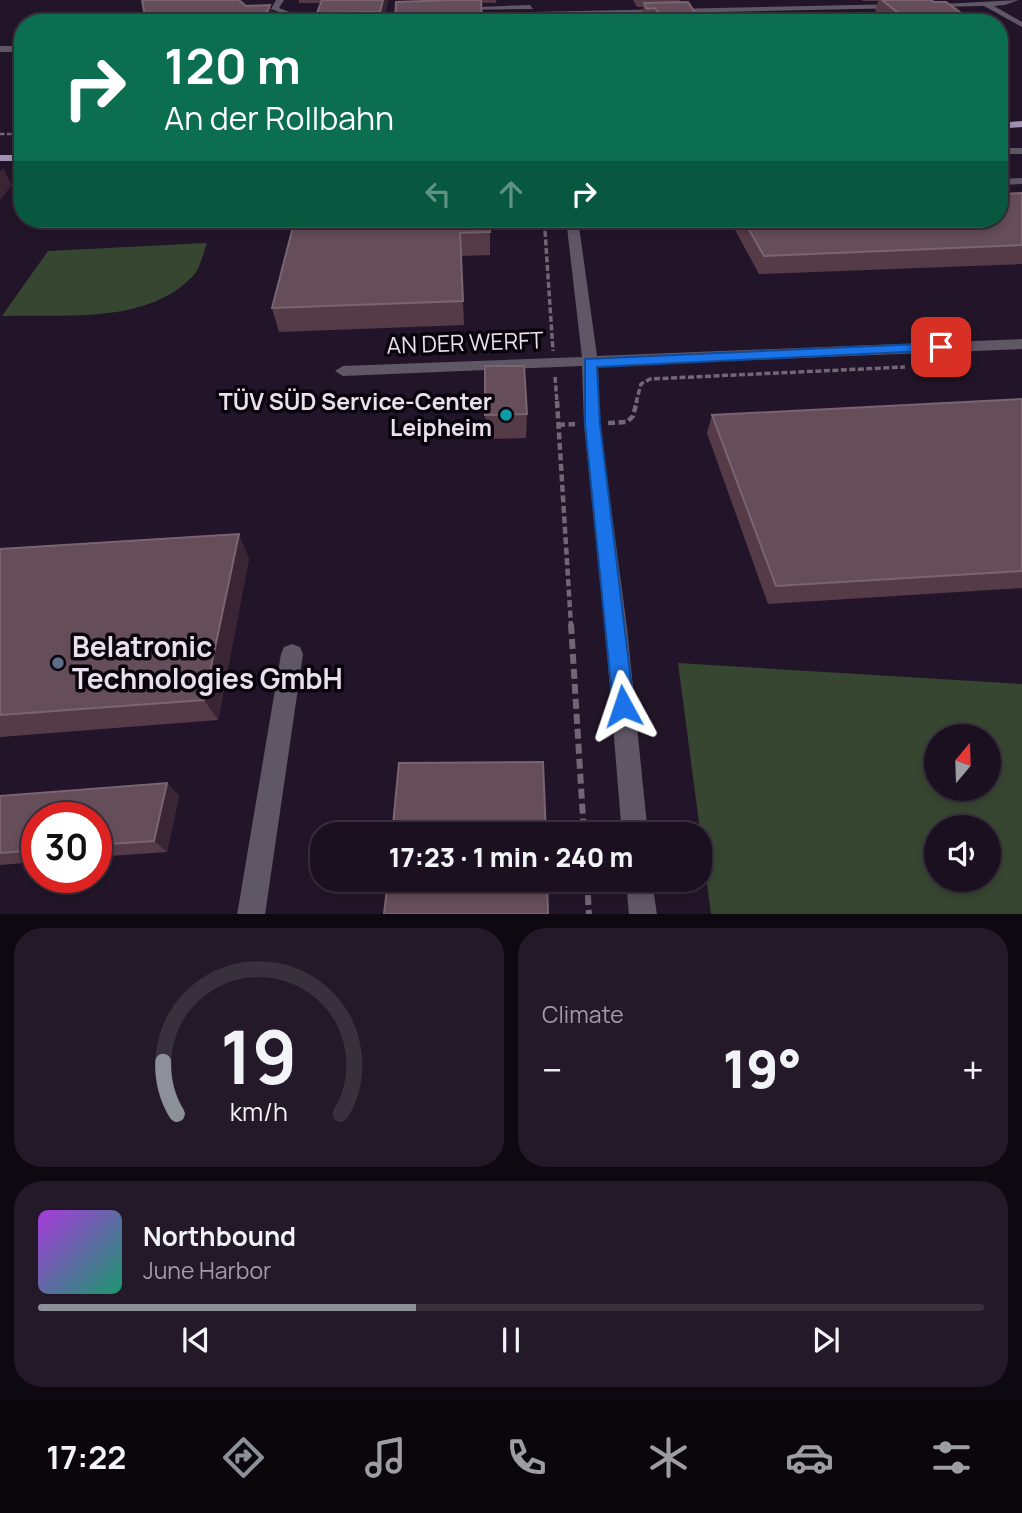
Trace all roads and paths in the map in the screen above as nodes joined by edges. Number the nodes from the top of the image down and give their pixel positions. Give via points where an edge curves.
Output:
1 (280, 0) edge
2 (1015, 0) edge
3 (986, 4) junction
4 (924, 5) edge
5 (911, 6) edge
6 (445, 8) edge
7 (531, 11) edge
8 (290, 14) edge
9 (1003, 14) edge
10 (545, 228) edge
11 (573, 228) edge
12 (1022, 344) edge
13 (554, 363) junction
14 (590, 363) junction
15 (912, 367) dead end
16 (343, 371) dead end
17 (593, 424) junction
18 (558, 425) junction
19 (292, 654) dead end
20 (583, 822) edge
21 (634, 822) edge
22 (588, 892) edge
23 (640, 892) edge
24 (251, 914) edge
25 (589, 914) edge
26 (643, 914) edge

1 - 8 street via 275,9
2 - 3 street
3 - 4 street
3 - 9 street
5 - 7 street
6 - 7 street
10 - 13 path
11 - 14 street
12 - 14 street, AN DER WERFT
13 - 14 street, AN DER WERFT
13 - 16 street, AN DER WERFT
13 - 18 path
14 - 17 street
15 - 17 path via 650,379 641,384 633,416 627,422
17 - 18 path
17 - 21 street
18 - 20 path
19 - 24 street
22 - 25 path
23 - 26 street

